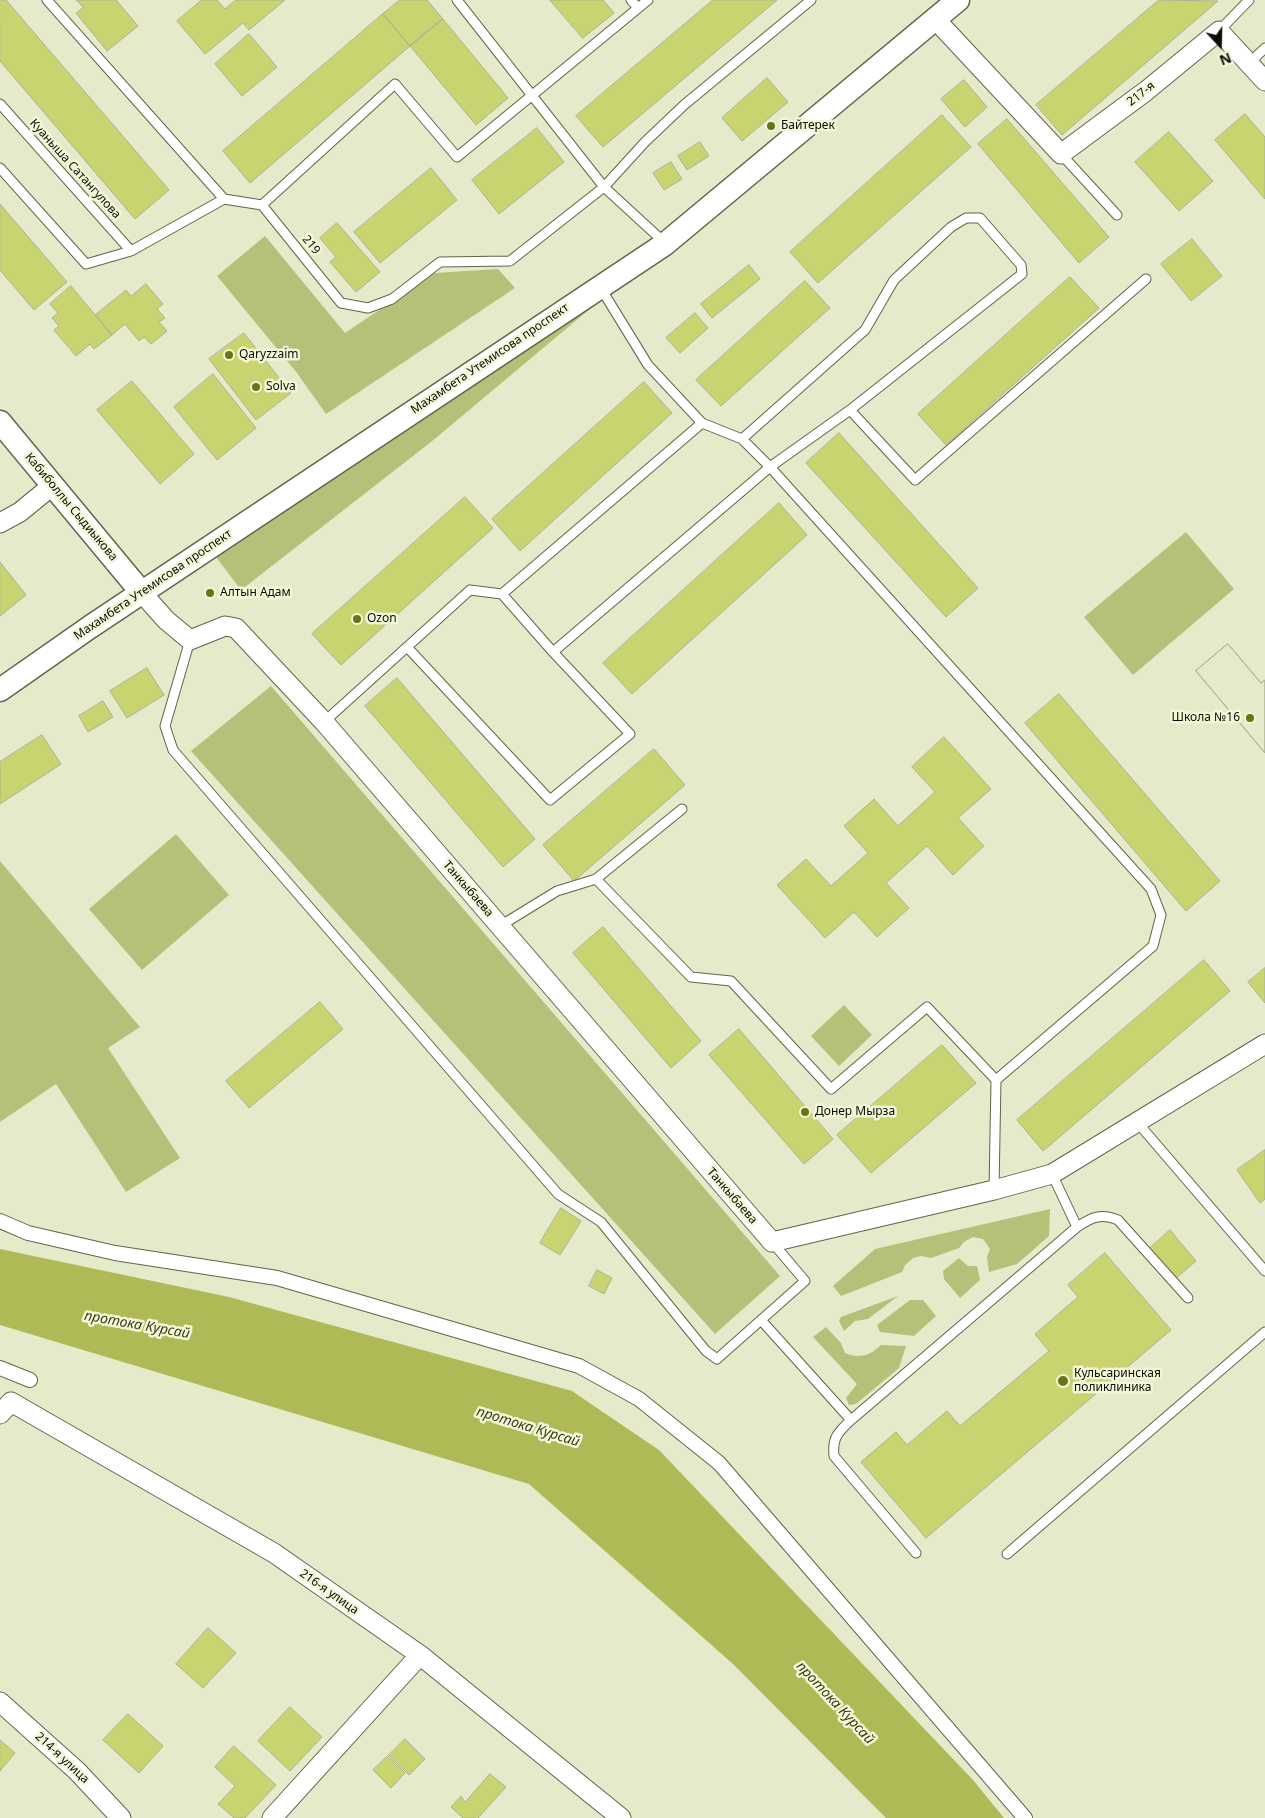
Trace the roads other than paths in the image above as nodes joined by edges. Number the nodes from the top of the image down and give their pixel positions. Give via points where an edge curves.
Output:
1 (46, 0) edge
2 (457, 0) edge
3 (631, 0) edge
4 (648, 0) edge
5 (811, 0) edge
6 (958, 0) edge
7 (1249, 0) edge
8 (638, 8) junction
9 (936, 20) junction
10 (1219, 31) junction
11 (1265, 48) edge
12 (1249, 63) junction
13 (1265, 81) edge
14 (533, 95) junction
15 (0, 104) edge
16 (1061, 154) junction
17 (0, 168) edge
18 (604, 187) junction
19 (224, 199) junction
20 (262, 205) junction
21 (1117, 216) dead end
22 (665, 244) junction
23 (131, 251) junction
24 (1146, 279) dead end
25 (600, 287) junction
26 (850, 410) junction
27 (0, 422) edge
28 (702, 423) junction
29 (742, 440) junction
30 (770, 467) junction
31 (53, 485) junction
32 (0, 523) edge
33 (142, 593) junction
34 (502, 594) junction
35 (190, 640) junction
36 (407, 647) junction
37 (553, 652) junction
38 (0, 690) edge
39 (324, 722) junction
40 (682, 809) dead end
41 (596, 879) junction
42 (500, 926) junction
43 (1265, 1044) edge
44 (996, 1080) junction
45 (1137, 1122) junction
46 (1052, 1174) junction
47 (994, 1190) junction
48 (0, 1221) edge
49 (1077, 1227) junction
50 (772, 1242) junction
51 (1265, 1271) edge
52 (1188, 1298) dead end
53 (761, 1320) junction
54 (1265, 1332) edge
55 (0, 1368) edge
56 (30, 1380) dead end
57 (6, 1408) edge
58 (851, 1420) junction
59 (916, 1552) dead end
60 (1007, 1554) dead end
61 (420, 1655) junction
62 (0, 1702) edge
63 (120, 1818) edge
64 (272, 1818) edge
65 (621, 1818) edge
66 (1025, 1818) edge

1 - 19 lane
2 - 14 lane
3 - 8 lane
4 - 8 lane
5 - 18 lane, 219 via 684,105
6 - 9 street, Махамбета Утемисова проспект
7 - 10 lane
8 - 14 lane
9 - 16 street
9 - 22 street, Махамбета Утемисова проспект
10 - 12 street
10 - 16 street, 217-я via 1146,91
11 - 12 lane
12 - 13 street
14 - 18 lane
14 - 20 lane via 457,157 395,84
15 - 23 lane, Куаныша Сатангулова
16 - 21 lane
17 - 23 lane via 86,264
18 - 20 lane, 219 via 510,261 440,262 392,299 368,308 341,303
18 - 22 lane
19 - 20 lane
19 - 23 lane
22 - 25 street, Махамбета Утемисова проспект
24 - 26 lane via 915,480
25 - 28 lane via 648,365
25 - 33 street, Махамбета Утемисова проспект
26 - 29 lane via 1022,274 1021,265 980,218 966,218 951,227 894,280 865,330
26 - 30 lane
27 - 31 street, Кабиболлы Сыдиыкова
28 - 29 lane
28 - 34 lane
29 - 30 lane
30 - 37 lane
30 - 44 lane via 1151,889 1158,906 1161,915 1153,946
31 - 32 street via 20,512
31 - 33 street, Кабиболлы Сыдиыкова
33 - 35 street via 166,620
33 - 38 street, Махамбета Утемисова проспект
34 - 36 lane via 470,590
34 - 37 lane
35 - 39 street, Танкыбаева via 225,626 236,628
35 - 53 lane via 165,726 173,750 558,1194 602,1222 706,1351 717,1359
36 - 37 lane via 550,800 630,734
36 - 39 lane
39 - 42 street, Танкыбаева
40 - 41 lane
41 - 42 lane via 557,891
41 - 44 lane via 691,977 731,981 831,1090 927,1007
42 - 50 street, Танкыбаева
43 - 45 street
44 - 47 lane
45 - 46 street
45 - 51 lane
46 - 47 street
46 - 49 lane
47 - 50 street
48 - 66 street via 28,1233 115,1253 277,1278 579,1366 639,1399 719,1463
49 - 52 lane via 1092,1217 1105,1215 1118,1220
49 - 58 lane
50 - 53 lane via 805,1281
53 - 58 lane
54 - 60 lane
55 - 56 street
57 - 61 street, 216-я улица via 274,1553
58 - 59 lane via 837,1433 833,1444 834,1456
61 - 64 street
61 - 65 street, 216-я улица
62 - 63 street, 214-я улица via 77,1771

